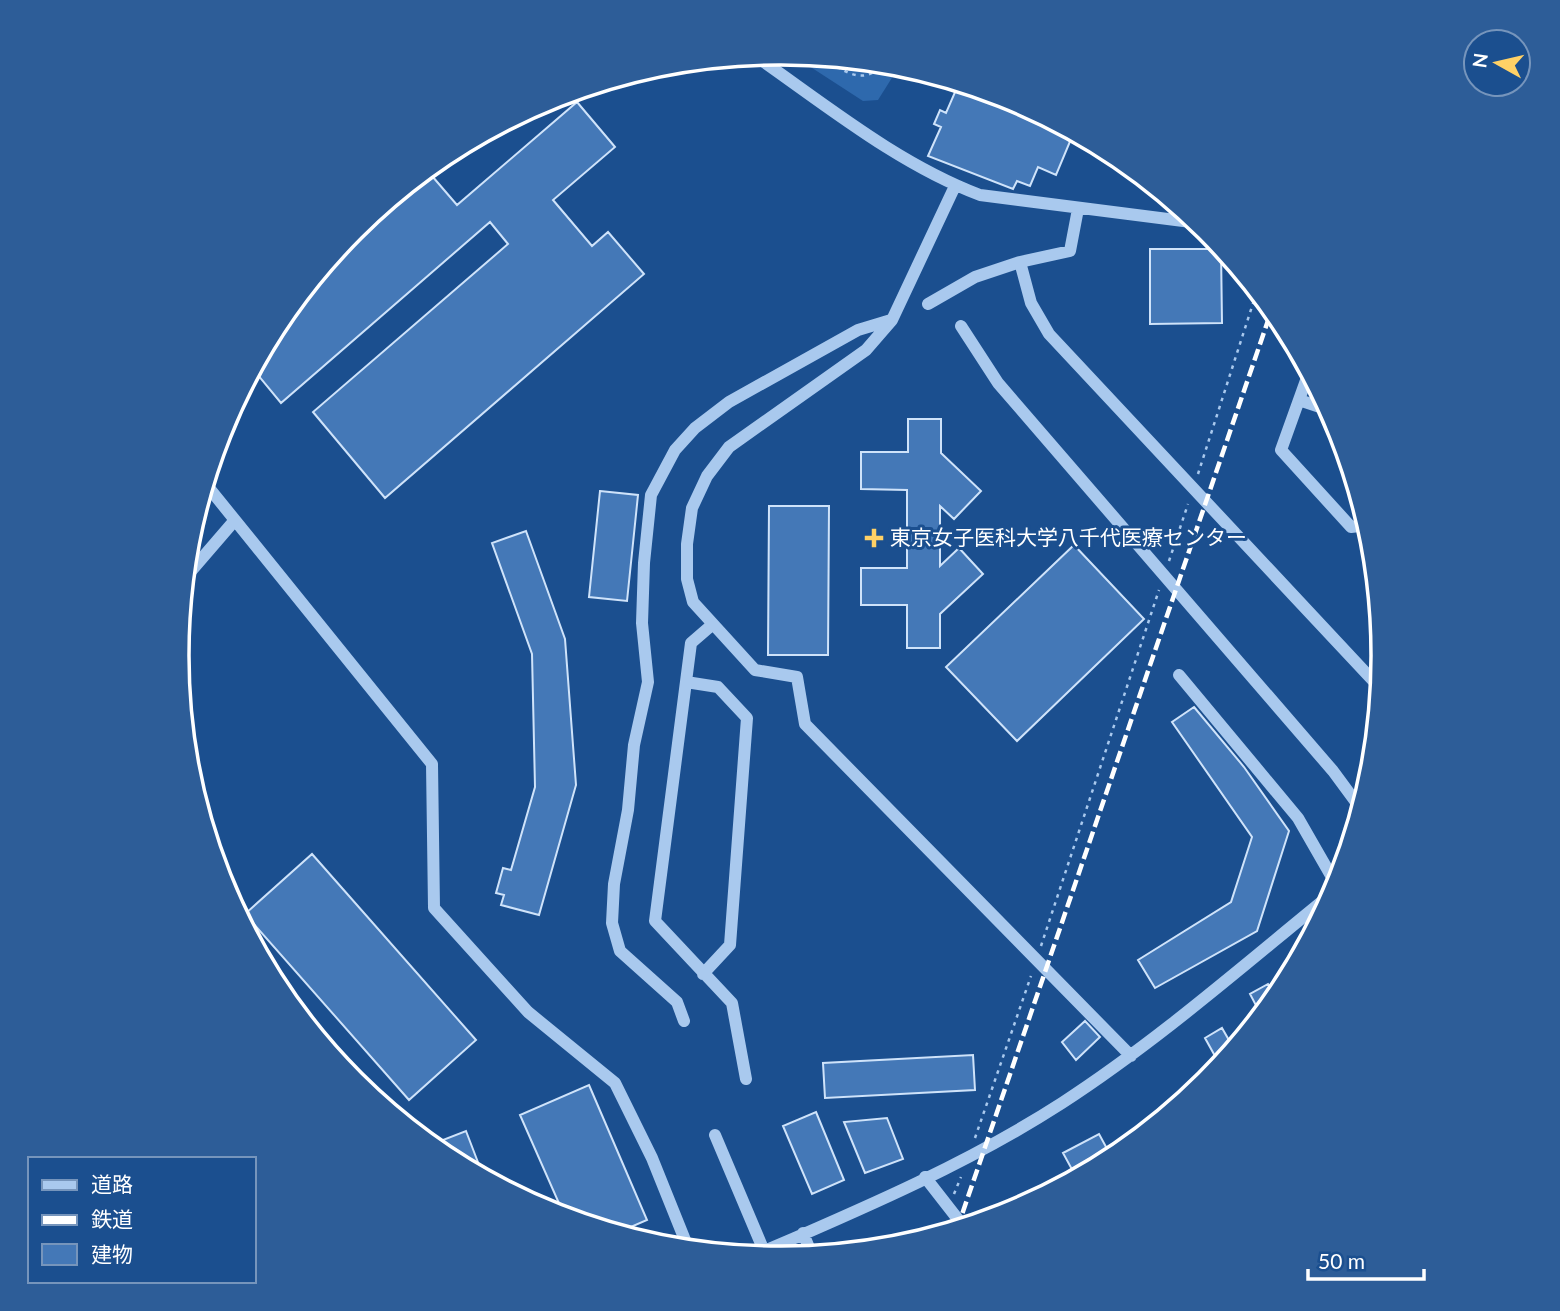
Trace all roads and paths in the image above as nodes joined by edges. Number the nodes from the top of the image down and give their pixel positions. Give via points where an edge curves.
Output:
1 (769, 65) edge
2 (841, 68) edge
3 (875, 73) edge
4 (955, 186) junction
5 (1078, 209) junction
6 (1180, 221) edge
7 (1020, 262) junction
8 (1253, 302) edge
9 (928, 304) dead end
10 (892, 320) junction
11 (961, 326) dead end
12 (1305, 384) edge
13 (1299, 400) junction
14 (1315, 405) edge
15 (1194, 486) junction
16 (212, 492) edge
17 (235, 520) junction
18 (1356, 526) edge
19 (196, 565) edge
20 (1164, 576) junction
21 (713, 624) junction
22 (1179, 675) dead end
23 (1370, 677) edge
24 (686, 682) junction
25 (1353, 798) edge
26 (1329, 873) edge
27 (1314, 908) edge
28 (1040, 949) dead end
29 (703, 974) junction
30 (1031, 975) dead end
31 (684, 1021) dead end
32 (1130, 1056) junction
33 (746, 1079) dead end
34 (715, 1135) dead end
35 (969, 1154) junction
36 (925, 1177) junction
37 (949, 1208) junction
38 (957, 1219) edge
39 (944, 1223) edge
40 (803, 1233) junction
41 (684, 1238) edge
42 (755, 1245) edge
43 (808, 1245) edge
44 (774, 1246) edge

1 - 4 street
2 - 3 path via 864,78
4 - 5 street via 990,197
4 - 10 street
5 - 6 street
5 - 7 street via 1070,251
7 - 9 street via 975,277
7 - 15 street via 1031,303 1049,334
8 - 15 path
10 - 21 street via 866,350 729,447 707,476 692,508 687,579 693,602
10 - 31 street via 858,330 729,402 675,450 651,495 642,623 648,682 634,745 612,923 620,951 671,995
11 - 20 street via 998,383
12 - 13 street
13 - 14 street
13 - 18 street via 1281,450 1351,527
15 - 20 path
15 - 23 street
16 - 17 street
17 - 19 street
17 - 41 street via 432,764 434,908 528,1012 615,1083
20 - 25 street
20 - 28 path
21 - 24 street via 691,643
21 - 32 street via 755,670 797,677 805,724
22 - 26 street via 1298,818
24 - 29 street via 655,921
24 - 29 street via 718,687 747,718 730,945
27 - 32 street
29 - 33 street via 732,1003
30 - 35 path
32 - 35 street via 1060,1104
34 - 42 street
35 - 36 street
35 - 37 path
36 - 37 street
36 - 40 street
37 - 38 street
37 - 39 path
40 - 43 street
40 - 44 street

